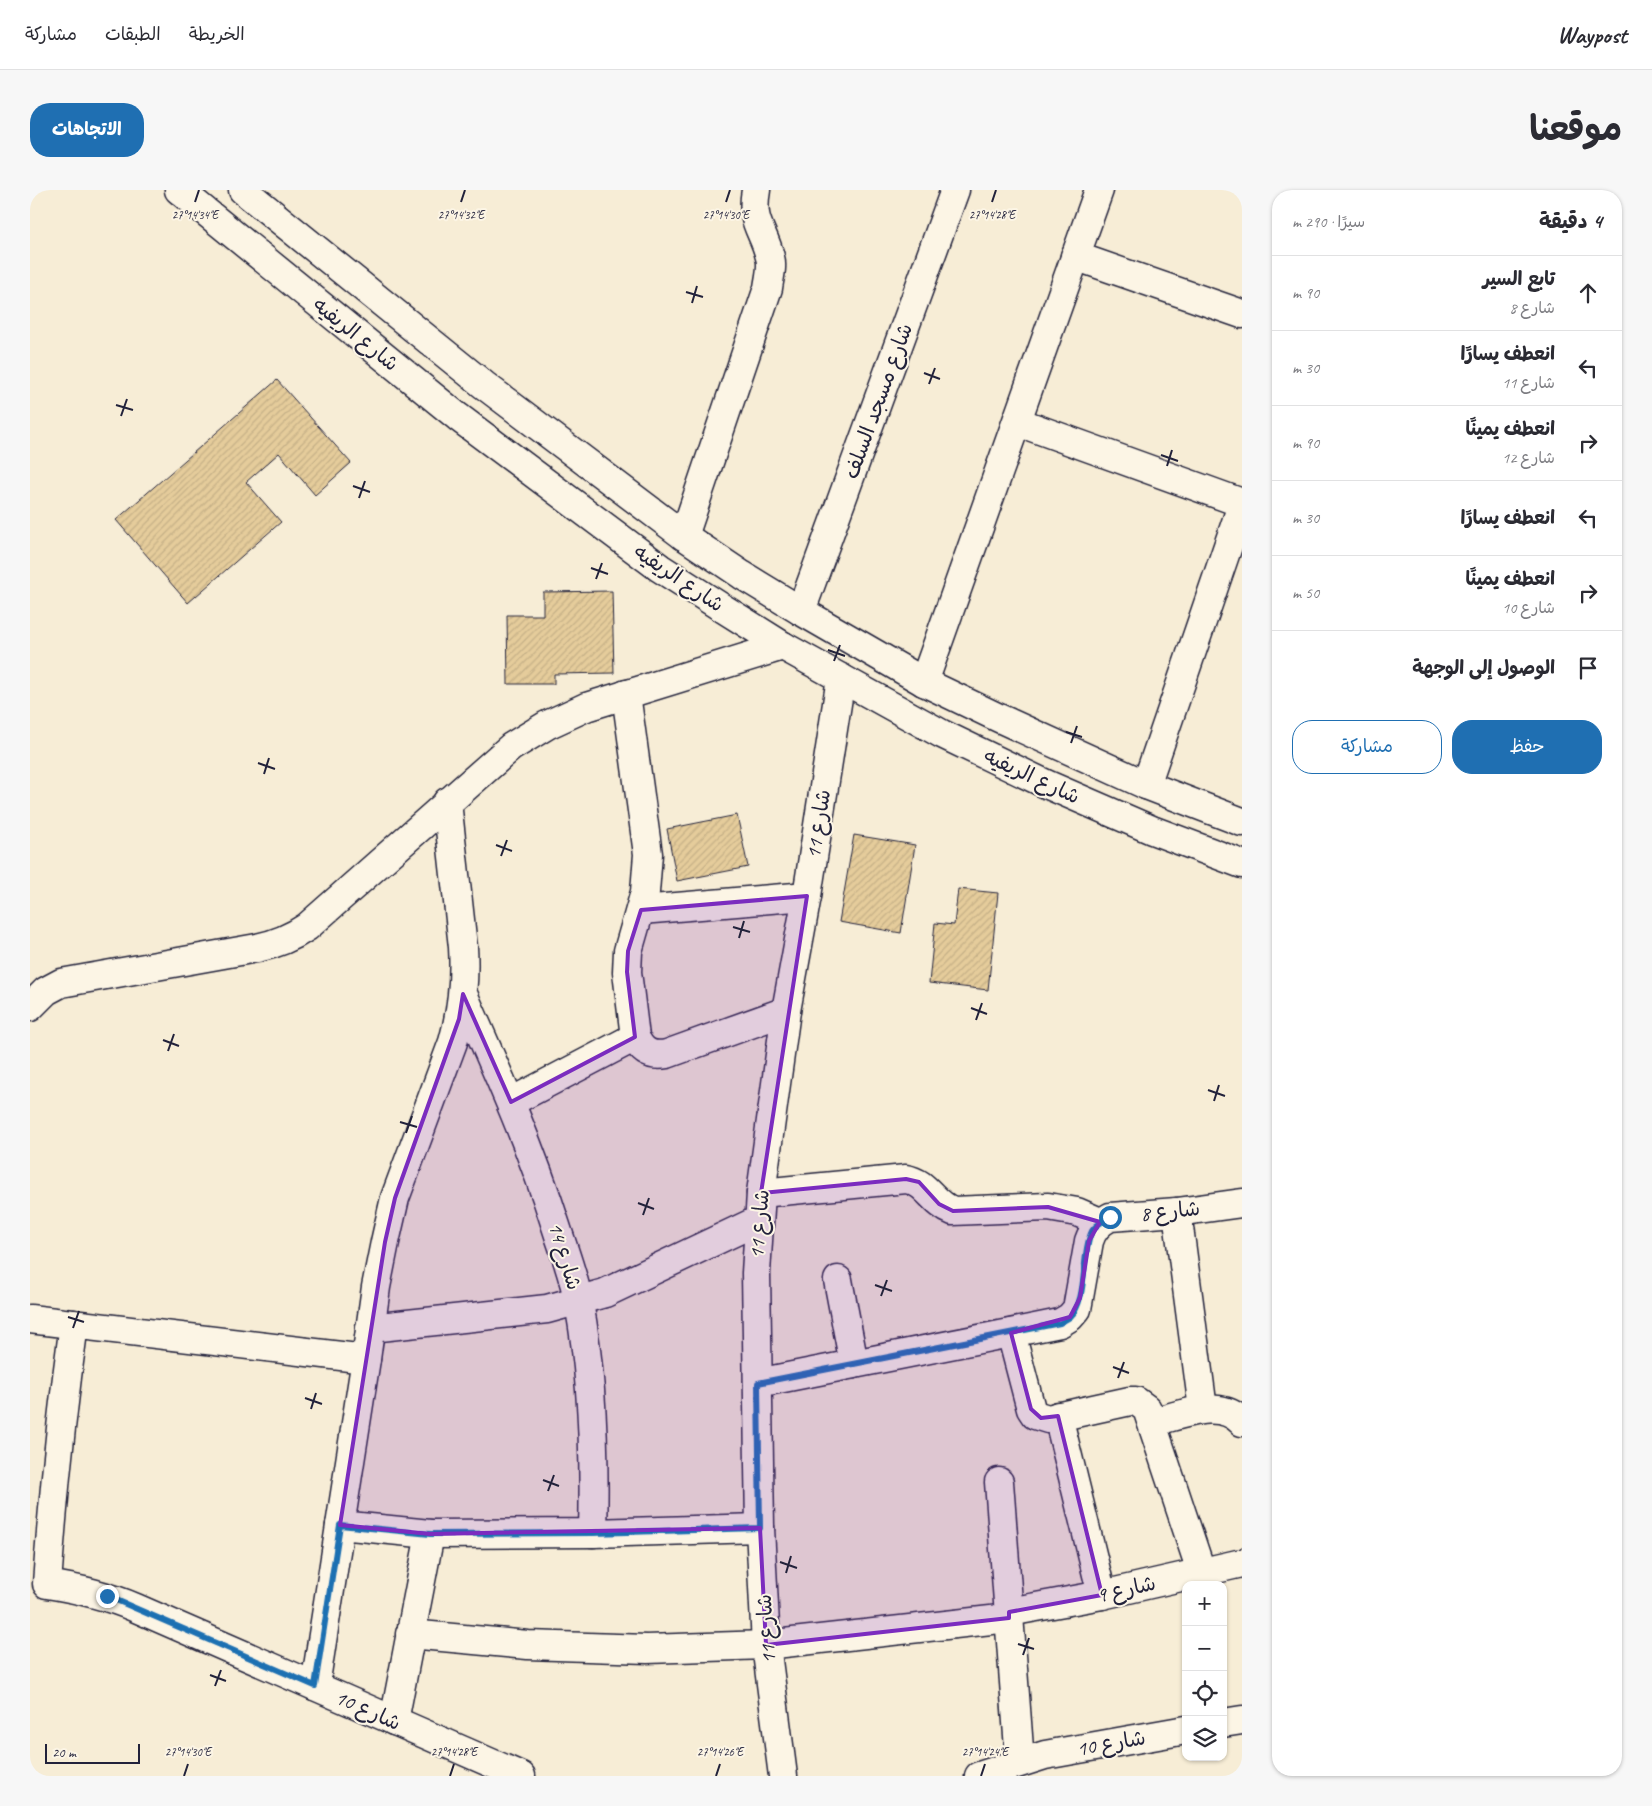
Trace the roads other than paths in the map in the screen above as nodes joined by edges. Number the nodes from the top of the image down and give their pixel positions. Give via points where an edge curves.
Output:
1 (179, 190) edge
2 (243, 190) edge
3 (756, 190) edge
4 (955, 190) edge
5 (1099, 190) edge
6 (1075, 256) junction
7 (1242, 314) edge
8 (484, 385) junction
9 (458, 418) junction
10 (1018, 422) junction
11 (1242, 504) edge
12 (684, 536) junction
13 (801, 611) junction
14 (783, 646) junction
15 (841, 678) junction
16 (924, 682) junction
17 (626, 694) junction
18 (1146, 785) junction
19 (447, 802) junction
20 (1242, 822) edge
21 (1242, 864) edge
22 (807, 896) junction
23 (641, 910) junction
24 (463, 994) junction
25 (30, 1008) edge
26 (786, 1011) junction
27 (635, 1037) junction
28 (511, 1102) junction
29 (1242, 1203) edge
30 (760, 1206) junction
31 (1177, 1212) junction
32 (1100, 1222) junction
33 (838, 1280) dead end
34 (579, 1301) junction
35 (30, 1319) edge
36 (74, 1324) junction
37 (370, 1328) junction
38 (1011, 1333) junction
39 (366, 1359) junction
40 (854, 1364) junction
41 (758, 1383) junction
42 (1203, 1410) junction
43 (1058, 1416) junction
44 (1153, 1422) junction
45 (1242, 1422) edge
46 (999, 1482) dead end
47 (340, 1525) junction
48 (760, 1528) junction
49 (593, 1533) junction
50 (430, 1534) junction
51 (1242, 1563) edge
52 (1201, 1571) junction
53 (1102, 1595) junction
54 (1008, 1615) junction
55 (410, 1634) junction
56 (766, 1646) junction
57 (315, 1686) junction
58 (1242, 1720) edge
59 (394, 1721) junction
60 (1227, 1722) edge
61 (1182, 1731) edge
62 (1020, 1762) junction
63 (521, 1776) edge
64 (783, 1776) edge
65 (979, 1776) edge

1 - 9 street, شارع الريفيه
2 - 8 street, شارع الريفيه
3 - 12 street via 754,217 771,258 768,288
4 - 13 street, شارع مسجد السلف
5 - 6 street
6 - 7 street
6 - 10 street
8 - 9 street
8 - 12 street, شارع الريفيه
9 - 14 street, شارع الريفيه via 660,568
10 - 11 street
10 - 16 street
11 - 18 street
12 - 13 street, شارع الريفيه
13 - 16 street, شارع الريفيه
14 - 15 street, شارع الريفيه
14 - 17 street
15 - 21 street, شارع الريفيه via 942,734 1046,784 1152,830
15 - 22 street, شارع 11
16 - 18 street, شارع الريفيه
17 - 19 street via 547,724 511,747
17 - 23 street via 648,854
18 - 20 street, شارع الريفيه
19 - 24 street via 464,947
19 - 25 street via 292,937 257,948 61,983 46,991
22 - 23 street
22 - 26 street, شارع 11
23 - 27 street via 633,930 626,972
24 - 28 street, شارع 14
24 - 37 street via 453,1042 395,1198
26 - 27 street via 656,1056 639,1046
26 - 30 street, شارع 11
27 - 28 street
28 - 34 street, شارع 14 via 548,1199
29 - 31 street, شارع 8
30 - 32 street via 906,1179 919,1182 939,1204 953,1211 1048,1207 1077,1212
30 - 34 street via 605,1293
30 - 41 street, شارع 11 via 756,1273
31 - 32 street, شارع 8 via 1110,1217
31 - 42 street
32 - 38 street via 1089,1241 1080,1298 1070,1317 1060,1323
33 - 40 street
34 - 37 street via 547,1309
34 - 49 street, شارع 14 via 593,1420
35 - 36 street
36 - 39 street
36 - 57 street, شارع 10 via 60,1430 47,1584 107,1596
37 - 39 street
38 - 40 street
38 - 43 street via 1035,1415 1048,1419
39 - 47 street
40 - 41 street
41 - 48 street, شارع 11
42 - 44 street
42 - 45 street via 1228,1412
43 - 44 street via 1136,1401 1148,1409
43 - 53 street
44 - 52 street
46 - 54 street
47 - 50 street
47 - 57 street
48 - 49 street
48 - 56 street, شارع 11
49 - 50 street
50 - 55 street
51 - 52 street, شارع 9
52 - 53 street, شارع 9
53 - 54 street, شارع 9
54 - 56 street, شارع 9
54 - 62 street
55 - 56 street, شارع 9 via 627,1648
55 - 59 street
56 - 64 street, شارع 11
57 - 59 street, شارع 10
58 - 60 street
59 - 63 street, شارع 10
61 - 62 street, شارع 10
62 - 65 street, شارع 10

